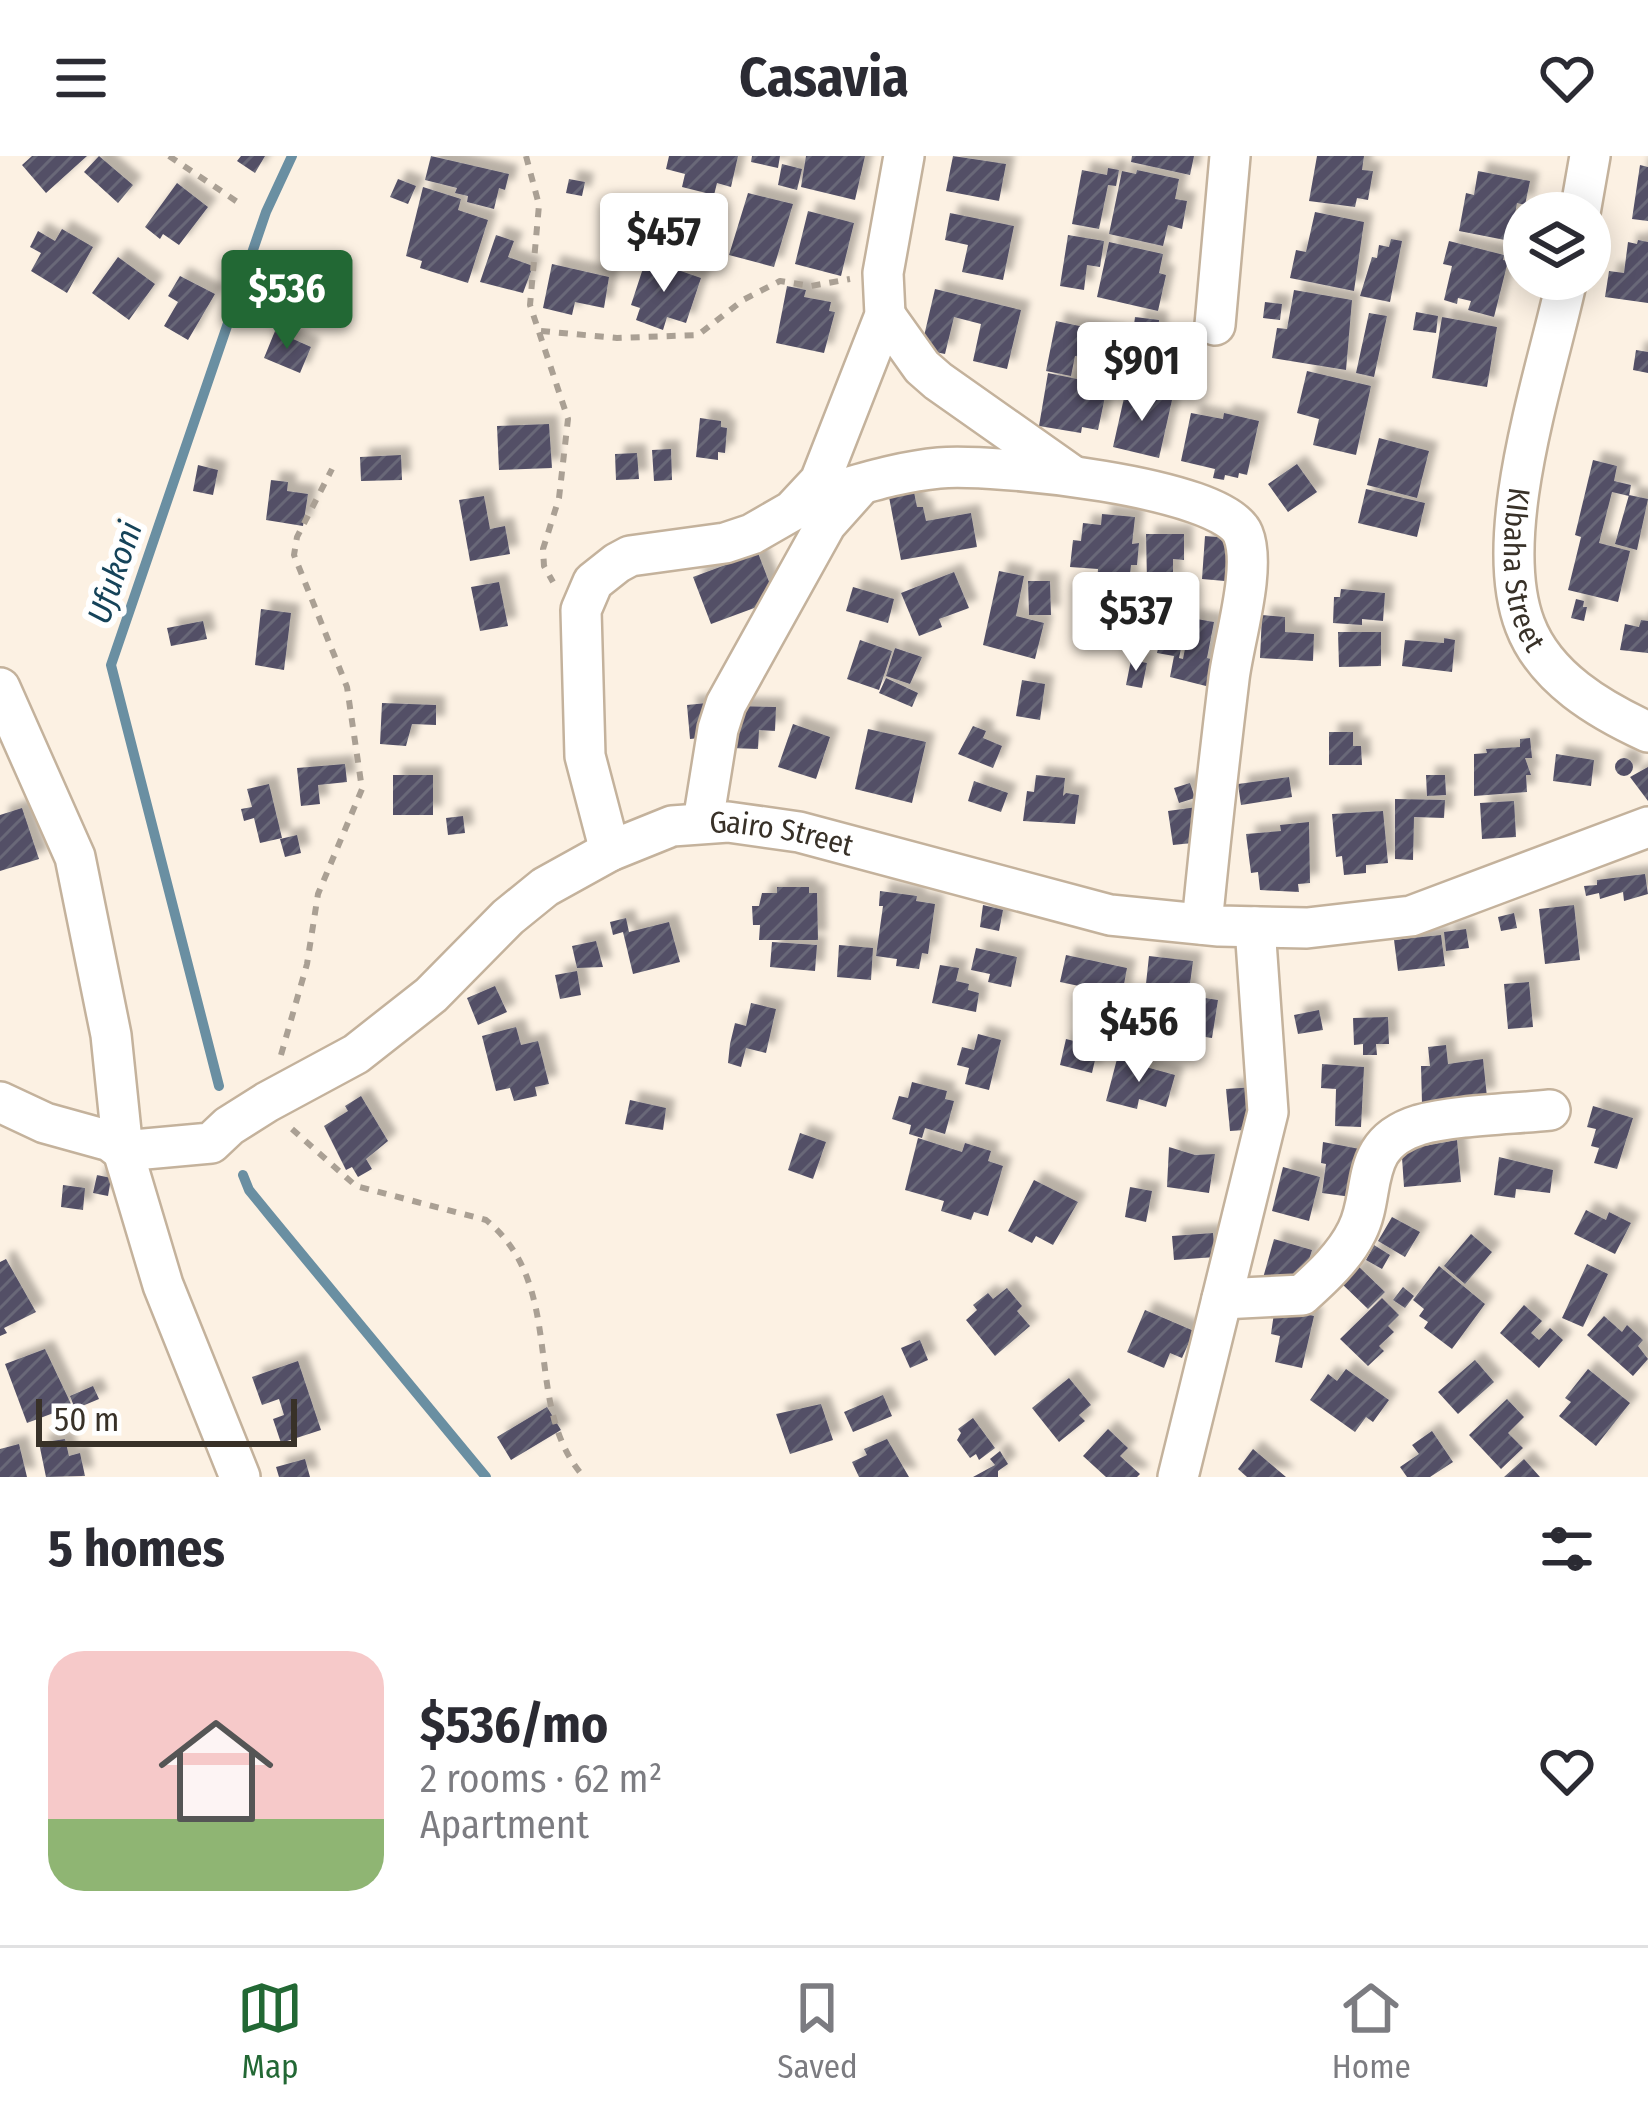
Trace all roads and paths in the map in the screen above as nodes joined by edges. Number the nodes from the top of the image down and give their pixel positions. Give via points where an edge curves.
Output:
1 (169, 156) edge
2 (526, 156) edge
3 (904, 156) edge
4 (1230, 156) edge
5 (1590, 156) edge
6 (1584, 192) edge
7 (242, 206) dead end
8 (883, 273) junction
9 (1562, 300) edge
10 (884, 315) junction
11 (1215, 325) dead end
12 (541, 331) junction
13 (332, 469) dead end
14 (1072, 475) junction
15 (860, 486) junction
16 (806, 500) junction
17 (554, 584) dead end
18 (0, 688) edge
19 (1648, 732) edge
20 (703, 822) junction
21 (1648, 827) edge
22 (610, 850) junction
23 (1202, 924) junction
24 (1256, 927) junction
25 (0, 1102) edge
26 (267, 1102) junction
27 (1550, 1110) dead end
28 (122, 1150) junction
29 (1222, 1299) junction
30 (240, 1477) edge
31 (584, 1477) edge
32 (1178, 1477) edge

1 - 7 path
2 - 12 path via 539,205 530,304
3 - 8 street
4 - 11 street
5 - 6 street
8 - 10 street
8 - 12 path via 811,286 780,281 698,335
9 - 19 street, KIbaha Street via 1526,455 1516,586 1525,626 1547,664 1585,697
10 - 14 street via 938,381
10 - 16 street
12 - 17 path via 568,419 560,498 543,549
13 - 26 path via 294,555 347,687 362,789 318,894
14 - 15 street via 942,467
14 - 23 street via 1218,510 1243,534 1242,610
15 - 16 street
15 - 20 street via 826,524 726,704
16 - 22 street via 725,543 630,556 587,590 585,756
18 - 28 street via 74,857 111,1035
20 - 22 street, Gairo Street
20 - 23 street, Gairo Street via 799,832 1110,915
21 - 24 street, Gairo Street via 1411,916
22 - 26 street, Gairo Street via 545,887 356,1054
23 - 24 street, Gairo Street
24 - 29 street via 1268,1112
25 - 28 street, Gairo Street
26 - 28 street, Gairo Street via 211,1143
26 - 31 path via 356,1186 487,1220 503,1234 533,1288 560,1442
27 - 29 street via 1417,1126 1378,1156 1359,1228 1302,1295
28 - 30 street via 163,1285
29 - 32 street

